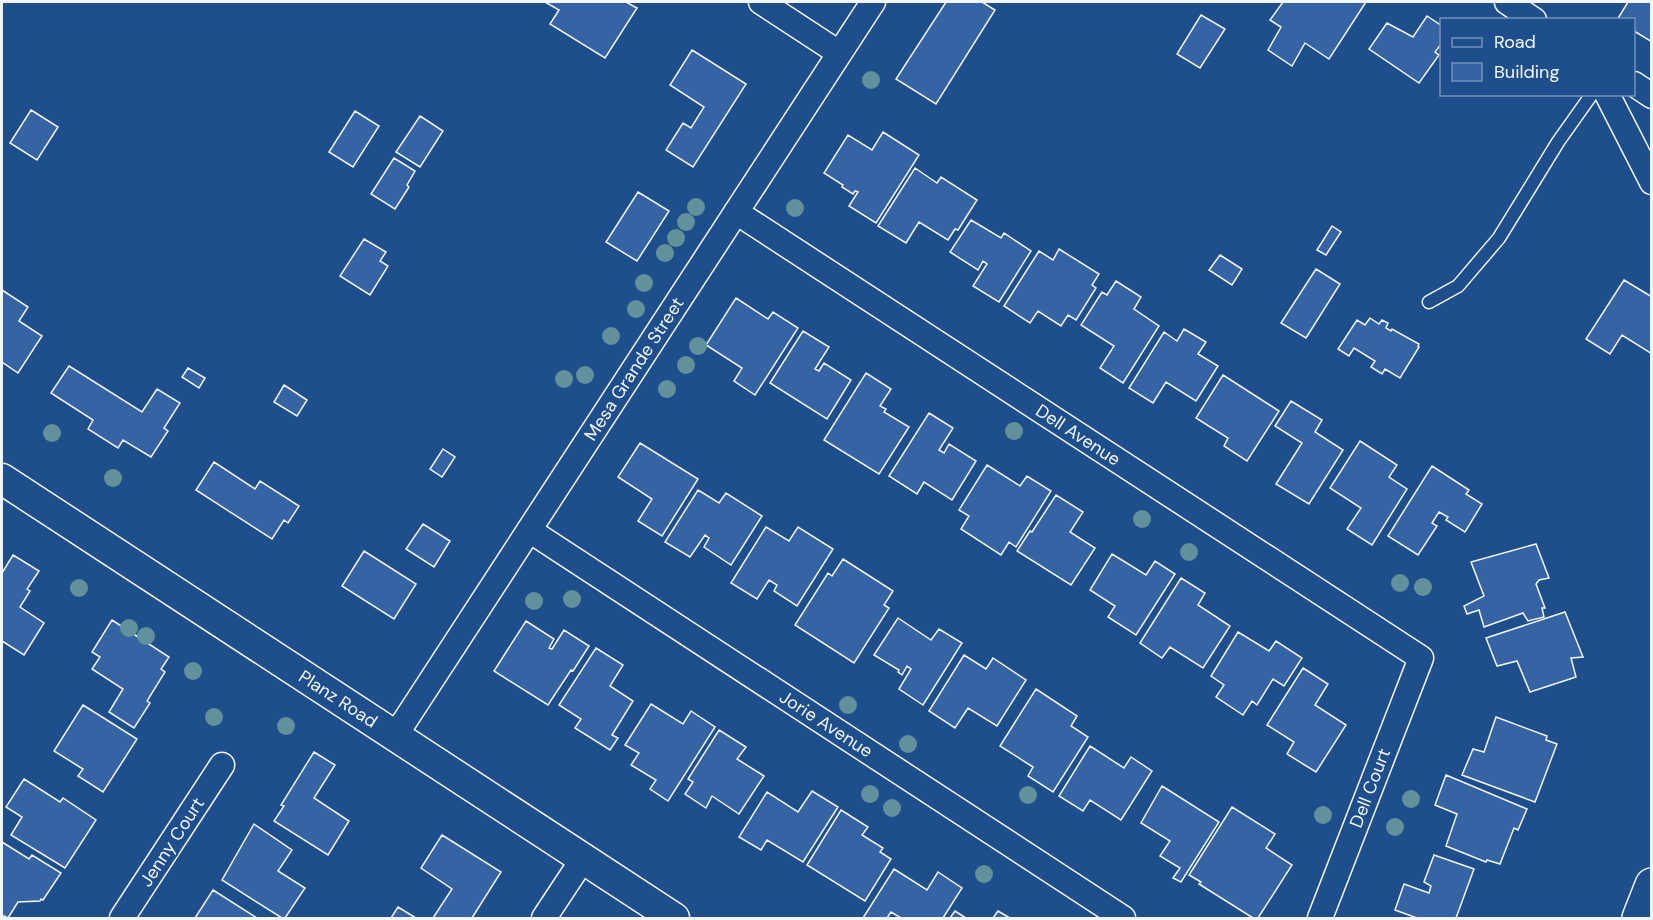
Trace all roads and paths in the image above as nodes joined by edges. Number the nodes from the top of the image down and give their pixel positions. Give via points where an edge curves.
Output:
1 (761, 2) edge
2 (873, 2) edge
3 (1507, 2) edge
4 (1531, 18) edge
5 (839, 53) junction
6 (1635, 85) edge
7 (1591, 96) edge
8 (1608, 96) edge
9 (1652, 96) edge
10 (1652, 182) edge
11 (736, 212) junction
12 (1429, 302) dead end
13 (2, 479) edge
14 (529, 531) junction
15 (1421, 658) joint
16 (395, 736) junction
17 (222, 765) dead end
18 (583, 859) junction
19 (1652, 885) edge
20 (122, 918) edge
21 (544, 918) edge
22 (674, 918) edge
23 (1123, 918) edge
24 (1320, 918) edge
25 (1639, 918) edge

1 - 5 street
2 - 5 street, Mesa Grande Street
3 - 4 street
5 - 11 street, Mesa Grande Street
6 - 9 street
7 - 12 lane via 1499,238 1458,286
8 - 10 street
11 - 14 street, Mesa Grande Street
11 - 15 street, Dell Avenue
13 - 16 street, Planz Road
14 - 16 street, Mesa Grande Street
14 - 23 street, Jorie Avenue
15 - 24 street, Dell Court
16 - 18 street, Planz Road
17 - 20 street, Jenny Court
18 - 21 street
18 - 22 street, Planz Road
19 - 25 highway

